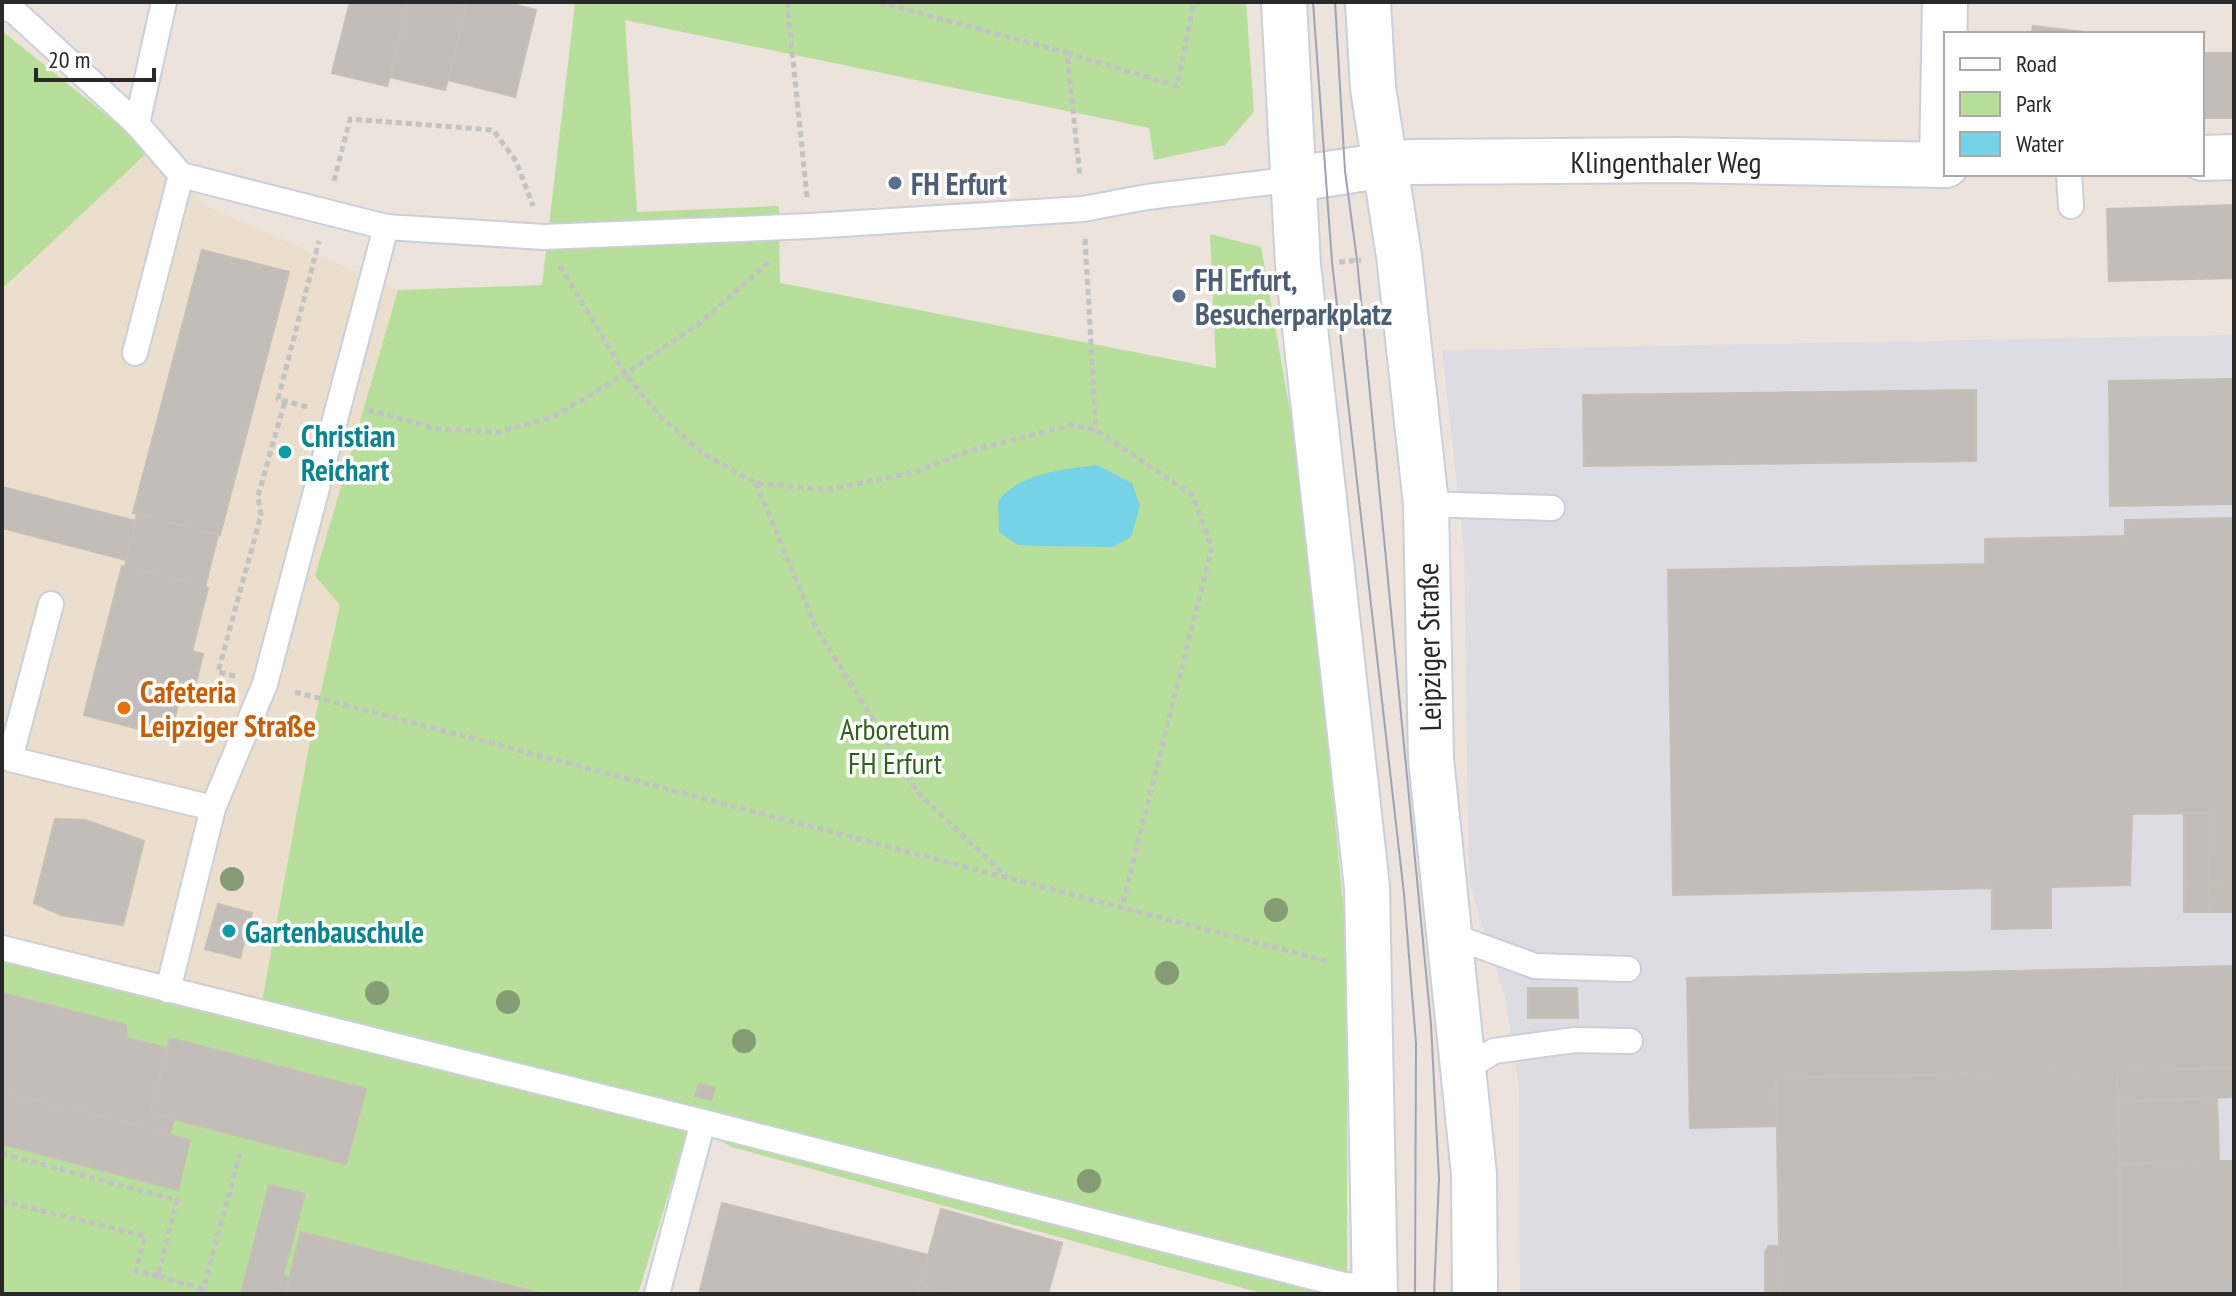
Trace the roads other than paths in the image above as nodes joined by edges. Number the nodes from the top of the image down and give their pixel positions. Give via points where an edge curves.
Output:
1 (164, 2) edge
2 (1284, 2) edge
3 (1368, 2) edge
4 (1945, 2) edge
5 (2, 7) edge
6 (1945, 32) edge
7 (137, 124) junction
8 (2234, 157) edge
9 (2204, 158) edge
10 (1386, 165) junction
11 (1944, 165) edge
12 (181, 175) junction
13 (2069, 176) edge
14 (1295, 179) junction
15 (2071, 206) dead end
16 (386, 227) junction
17 (135, 353) dead end
18 (1426, 504) junction
19 (1552, 508) dead end
20 (51, 604) dead end
21 (213, 808) junction
22 (1447, 934) junction
23 (2, 948) edge
24 (1628, 969) dead end
25 (168, 990) junction
26 (1630, 1041) dead end
27 (1464, 1070) junction
28 (703, 1122) junction
29 (1375, 1290) edge
30 (657, 1294) edge
31 (1475, 1294) edge

1 - 7 lane
2 - 14 main road
3 - 10 main road, Leipziger Straße via 1373,88
4 - 6 main road
5 - 7 lane via 14,11
7 - 12 lane
8 - 9 main road
10 - 11 main road, Klingenthaler Weg via 1677,160
10 - 14 main road, Klingenthaler Weg
10 - 18 main road, Leipziger Straße
12 - 16 lane
12 - 17 lane
13 - 15 lane
14 - 16 lane via 1083,209 810,226 544,237
14 - 29 main road via 1298,265 1367,887
16 - 21 lane via 265,684
18 - 19 lane
18 - 22 main road, Leipziger Straße via 1431,759
20 - 21 lane via 10,759
21 - 25 lane
22 - 24 lane via 1535,966
22 - 27 main road, Leipziger Straße
23 - 25 lane
25 - 28 lane
26 - 27 lane via 1574,1040 1494,1051
27 - 31 main road, Leipziger Straße via 1474,1174
28 - 29 lane
28 - 30 lane

